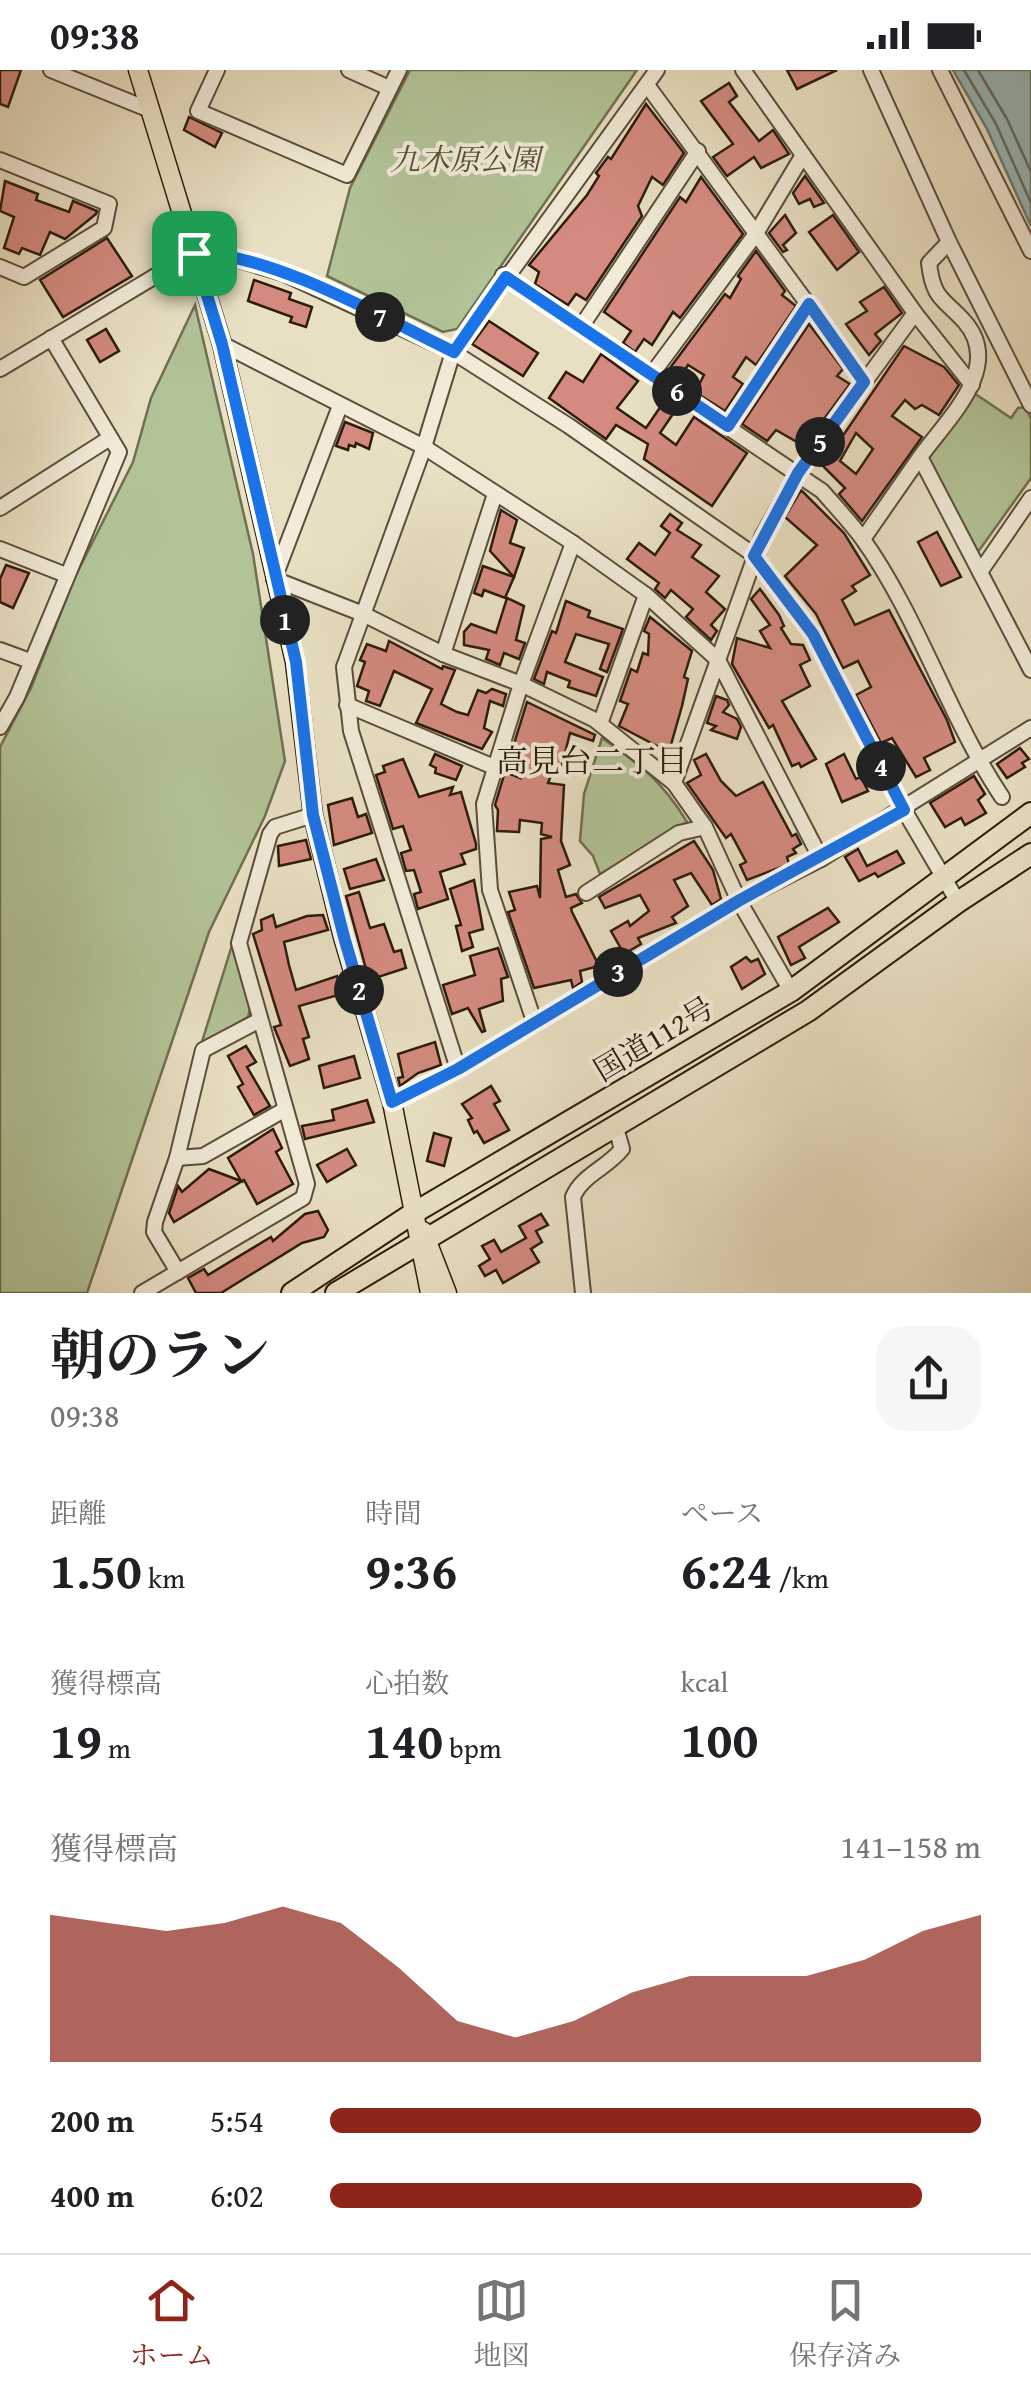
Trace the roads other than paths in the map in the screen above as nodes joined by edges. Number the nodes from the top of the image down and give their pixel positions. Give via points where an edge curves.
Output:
1 (138, 70) edge
2 (217, 70) edge
3 (349, 70) edge
4 (399, 70) edge
5 (656, 70) edge
6 (744, 70) edge
7 (870, 70) edge
8 (940, 70) edge
9 (57, 71) edge
10 (646, 85) junction
11 (389, 88) junction
12 (150, 110) junction
13 (698, 151) junction
14 (803, 155) junction
15 (0, 160) edge
16 (755, 235) junction
17 (949, 242) junction
18 (1031, 251) edge
19 (194, 253) junction
20 (0, 267) edge
21 (504, 276) junction
22 (809, 304) junction
23 (915, 313) junction
24 (581, 327) junction
25 (51, 338) junction
26 (222, 344) junction
27 (454, 352) junction
28 (0, 369) edge
29 (652, 374) junction
30 (864, 382) junction
31 (972, 386) junction
32 (1031, 405) edge
33 (340, 406) junction
34 (728, 426) junction
35 (110, 438) junction
36 (424, 447) junction
37 (920, 458) junction
38 (798, 473) junction
39 (495, 494) junction
40 (1031, 498) edge
41 (0, 508) edge
42 (863, 539) junction
43 (573, 542) junction
44 (0, 549) edge
45 (754, 556) junction
46 (980, 572) junction
47 (66, 575) junction
48 (274, 579) junction
49 (646, 595) junction
50 (364, 614) junction
51 (0, 650) edge
52 (443, 654) junction
53 (718, 660) junction
54 (30, 661) junction
55 (1031, 670) edge
56 (521, 684) junction
57 (347, 705) junction
58 (600, 724) junction
59 (0, 727) edge
60 (1031, 728) edge
61 (980, 763) junction
62 (494, 767) junction
63 (674, 783) junction
64 (1002, 797) dead end
65 (904, 810) junction
66 (1031, 813) edge
67 (313, 815) junction
68 (705, 827) junction
69 (1031, 854) edge
70 (821, 859) junction
71 (942, 880) junction
72 (586, 892) dead end
73 (740, 900) junction
74 (958, 902) junction
75 (791, 991) junction
76 (260, 1020) junction
77 (535, 1024) junction
78 (458, 1069) junction
79 (392, 1102) junction
80 (284, 1110) junction
81 (616, 1128) junction
82 (178, 1158) junction
83 (412, 1214) junction
84 (422, 1240) junction
85 (178, 1272) junction
86 (142, 1293) edge
87 (292, 1293) edge
88 (336, 1293) edge
89 (430, 1293) edge
90 (447, 1293) edge
91 (583, 1293) edge

1 - 12 main road
2 - 11 street via 198,111 346,175
3 - 11 street
4 - 11 street
5 - 10 street
6 - 14 street
7 - 17 street
8 - 18 street
9 - 12 street
10 - 13 street
10 - 21 street
12 - 19 main road
13 - 16 street
13 - 24 street
14 - 16 street
14 - 23 street
15 - 20 street via 109,204 104,228 24,276
16 - 22 street
16 - 29 street
17 - 31 street via 929,263 932,284 980,342
17 - 32 street
19 - 25 street
19 - 26 main road
19 - 27 street via 284,274
21 - 24 street
21 - 27 street
22 - 30 street
22 - 34 street
23 - 30 street
23 - 31 street
24 - 29 street
25 - 28 street
25 - 35 street
26 - 33 street
26 - 48 main road
27 - 36 street
27 - 45 street
29 - 34 street
30 - 38 street
31 - 37 street
33 - 36 street
33 - 48 street
34 - 38 street
35 - 41 street
35 - 47 street via 119,452
36 - 39 street
36 - 50 street
37 - 42 street
37 - 46 street
38 - 42 street
38 - 45 street
39 - 43 street
39 - 52 street
40 - 46 street
42 - 61 street
43 - 49 street
43 - 56 street
44 - 47 street
45 - 53 street
45 - 65 street via 813,634
46 - 55 street
47 - 54 street
48 - 50 street
48 - 67 main road via 296,662
49 - 53 street
49 - 58 street
50 - 52 street
50 - 57 street via 344,667
51 - 54 street
52 - 56 street
53 - 63 street
53 - 70 street
54 - 59 street
56 - 58 street
56 - 62 street
57 - 62 street
57 - 78 street
58 - 63 street
60 - 61 street
61 - 64 street
61 - 65 street
62 - 77 street via 484,804 490,890
63 - 68 street
65 - 70 street
65 - 71 street
66 - 71 highway, 国道112号
67 - 76 street via 270,834 240,934
67 - 79 main road
68 - 72 street via 679,833
68 - 73 street
69 - 74 highway, 国道112号
70 - 73 street
71 - 74 street
71 - 75 highway, 国道112号
73 - 75 street
73 - 77 street
74 - 81 highway, 国道112号 via 808,1011
75 - 83 highway, 国道112号
76 - 80 street
76 - 82 street via 203,1050
77 - 78 street
78 - 79 street
79 - 83 main road
80 - 82 street via 203,1156
80 - 85 street via 307,1184 303,1198
81 - 84 highway, 国道112号
81 - 91 street via 622,1149 579,1183 574,1197
82 - 85 street via 154,1232
83 - 84 main road
83 - 87 highway, 国道112号
84 - 88 highway, 国道112号
84 - 89 main road
84 - 90 main road
85 - 86 street

